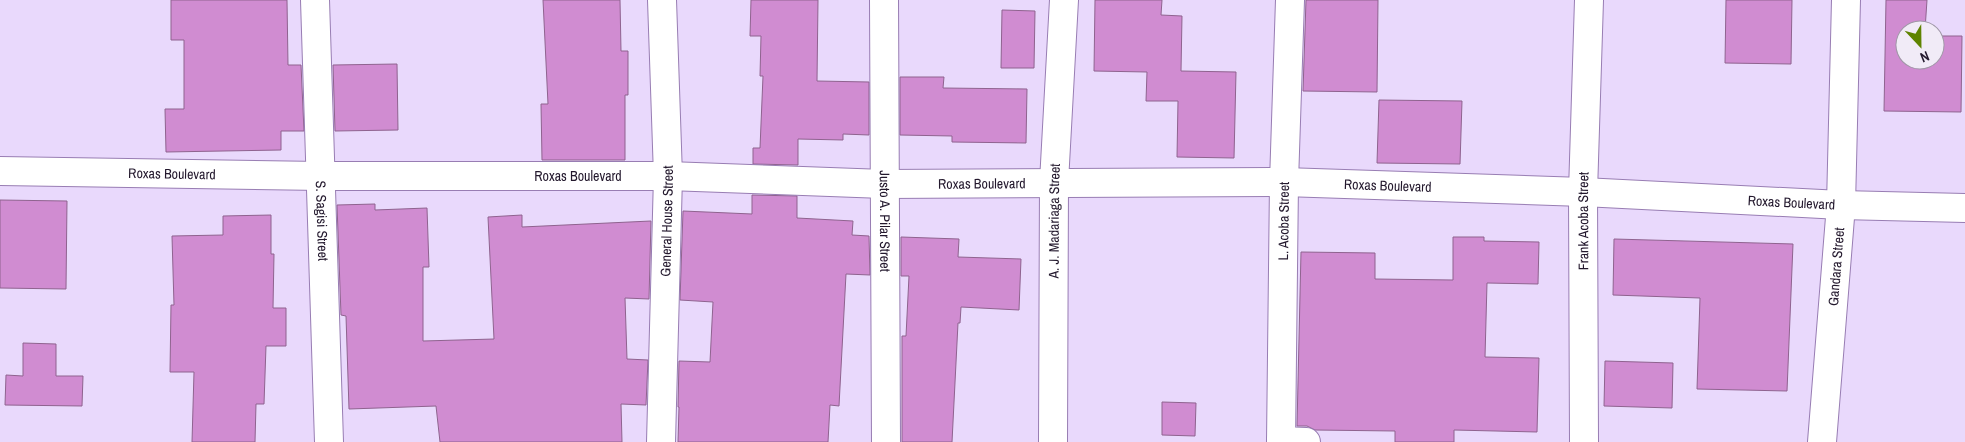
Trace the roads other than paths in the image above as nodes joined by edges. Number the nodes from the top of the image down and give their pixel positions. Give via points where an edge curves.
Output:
1 (316, 0) edge
2 (662, 0) edge
3 (884, 0) edge
4 (1064, 0) edge
5 (1290, 0) edge
6 (1589, 0) edge
7 (1846, 0) edge
8 (0, 171) edge
9 (321, 176) junction
10 (668, 176) junction
11 (1054, 182) junction
12 (1284, 182) junction
13 (884, 184) junction
14 (1583, 192) junction
15 (1841, 205) junction
16 (1965, 208) edge
17 (329, 442) edge
18 (661, 442) edge
19 (886, 442) edge
20 (1052, 442) edge
21 (1290, 442) edge
22 (1584, 442) edge
23 (1822, 442) edge

1 - 9 street, S. Sagisi Street
2 - 10 street, General House Street
3 - 13 street, Justo A. Pilar Street
4 - 11 street, A. J. Madariaga Street
5 - 12 street, L. Acoba Street
6 - 14 street, Frank Acoba Street
7 - 15 street, Gandara Street
8 - 9 street, Roxas Boulevard
9 - 10 street, Roxas Boulevard
9 - 17 street, S. Sagisi Street
10 - 13 street, Roxas Boulevard
10 - 18 street, General House Street
11 - 12 street, Roxas Boulevard
11 - 13 street, Roxas Boulevard
11 - 20 street, A. J. Madariaga Street
12 - 14 street, Roxas Boulevard
12 - 21 street, L. Acoba Street
13 - 19 street, Justo A. Pilar Street
14 - 15 street, Roxas Boulevard
14 - 22 street, Frank Acoba Street
15 - 16 street, Roxas Boulevard
15 - 23 street, Gandara Street

